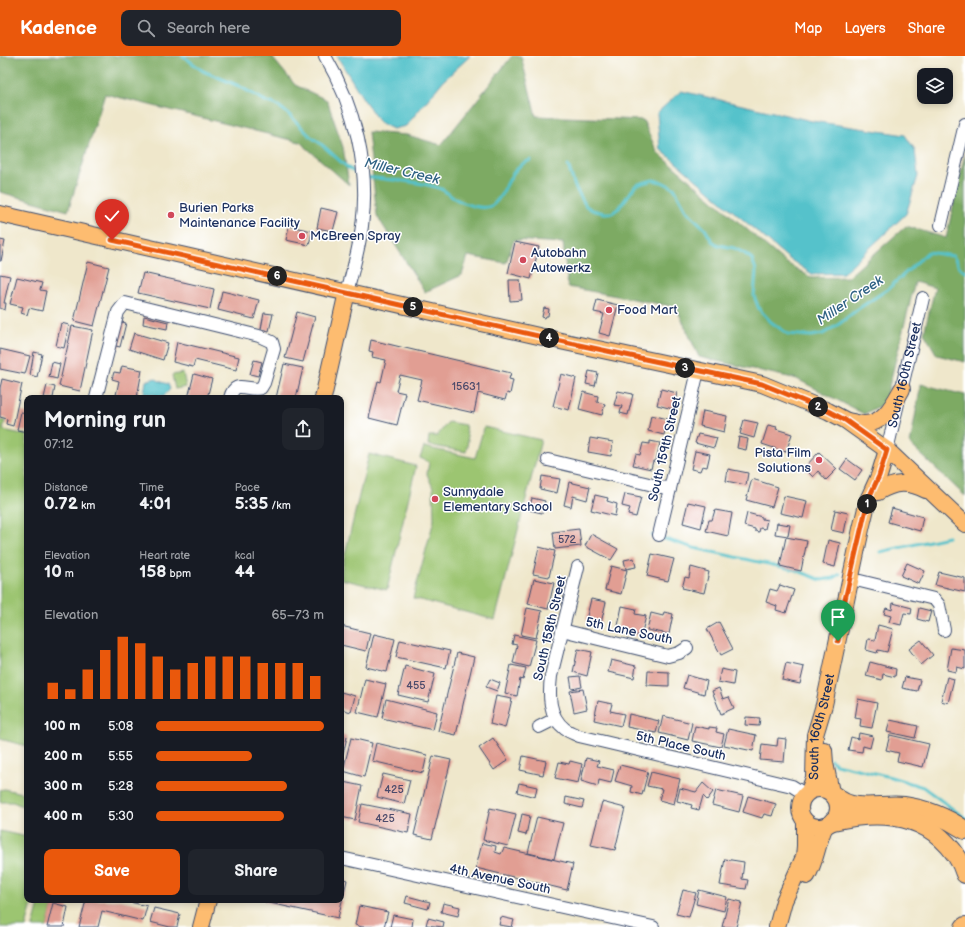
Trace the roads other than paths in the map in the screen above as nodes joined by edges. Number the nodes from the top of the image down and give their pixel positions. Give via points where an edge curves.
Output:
1 (324, 56) edge
2 (965, 124) edge
3 (0, 214) edge
4 (941, 225) dead end
5 (347, 292) junction
6 (923, 298) dead end
7 (698, 370) junction
8 (902, 389) junction
9 (97, 395) edge
10 (231, 395) edge
11 (324, 395) edge
12 (845, 420) junction
13 (887, 450) junction
14 (548, 460) dead end
15 (879, 476) junction
16 (670, 489) junction
17 (878, 492) junction
18 (931, 492) junction
19 (965, 524) edge
20 (659, 535) dead end
21 (578, 567) dead end
22 (856, 580) junction
23 (562, 630) junction
24 (944, 630) dead end
25 (687, 648) dead end
26 (555, 719) junction
27 (539, 727) dead end
28 (807, 792) junction
29 (833, 794) junction
30 (805, 822) junction
31 (829, 824) junction
32 (965, 830) edge
33 (344, 859) edge
34 (965, 874) edge
35 (207, 903) edge
36 (202, 927) edge
37 (653, 927) edge
38 (777, 927) edge
39 (784, 927) edge

1 - 5 street via 347,101 355,124 362,165 364,211
2 - 4 street
3 - 5 main road
5 - 7 main road
5 - 11 main road
6 - 8 street, South 160th Street
7 - 12 main road via 762,384
7 - 16 street, South 159th Street
8 - 12 main road via 882,418 865,424
8 - 13 street, South 160th Street
9 - 10 street via 118,312 125,303 259,336 272,342 274,348 261,388 234,388
12 - 13 main road
13 - 15 main road, South 160th Street
13 - 18 main road
14 - 16 street
15 - 17 main road, South 160th Street
15 - 28 main road, South 160th Street via 868,500 824,705 815,735 814,778
16 - 20 street, South 159th Street
17 - 18 main road via 900,483
17 - 22 main road, South 160th Street
18 - 19 main road
21 - 23 street, South 158th Street
22 - 24 street via 934,599 939,605
22 - 29 main road, South 160th Street via 847,642 825,740 825,763
23 - 25 street, 5th Lane South via 668,656
23 - 26 street, South 158th Street via 549,692
26 - 27 street
26 - 28 street, 5th Place South via 565,729 579,736 792,786
28 - 29 main road via 820,788
28 - 30 main road via 800,805
29 - 31 main road via 838,809 837,816
29 - 32 highway via 840,801 852,806 897,805 918,809 945,818
30 - 31 main road via 814,827
30 - 38 main road via 804,857 784,901
31 - 34 highway via 852,817 876,815 896,816 919,823 947,843
31 - 39 main road via 811,868 795,896
33 - 37 street, 4th Avenue South
35 - 36 main road

